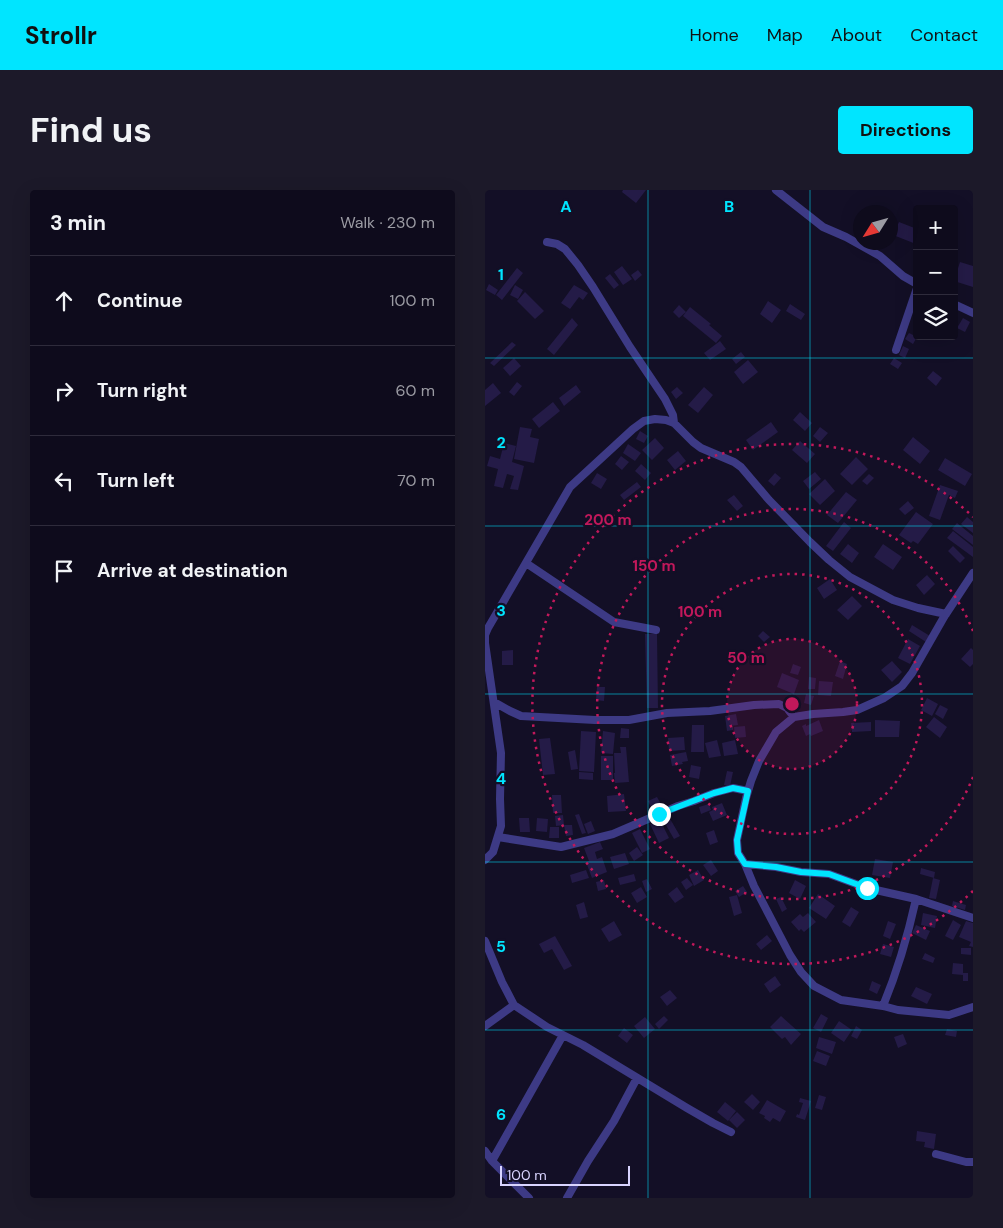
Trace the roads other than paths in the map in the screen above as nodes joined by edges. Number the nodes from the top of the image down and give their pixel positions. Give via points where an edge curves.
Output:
1 (776, 190) edge
2 (547, 242) dead end
3 (913, 282) edge
4 (915, 295) edge
5 (958, 306) edge
6 (973, 313) edge
7 (896, 350) dead end
8 (674, 423) junction
9 (526, 563) junction
10 (973, 573) edge
11 (946, 614) junction
12 (656, 630) dead end
13 (486, 648) edge
14 (494, 702) junction
15 (794, 717) junction
16 (748, 791) junction
17 (498, 837) junction
18 (485, 860) edge
19 (745, 864) junction
20 (916, 899) junction
21 (973, 918) edge
22 (485, 941) edge
23 (514, 1005) junction
24 (883, 1006) junction
25 (973, 1008) edge
26 (485, 1026) edge
27 (563, 1035) junction
28 (637, 1078) junction
29 (731, 1132) dead end
30 (485, 1151) edge
31 (936, 1154) dead end
32 (493, 1160) junction
33 (973, 1162) edge
34 (529, 1198) edge
35 (567, 1198) edge

1 - 3 street via 823,227 880,256
2 - 8 street via 565,248 578,265 665,399
4 - 7 street
5 - 6 street
8 - 9 street via 655,419 644,421 577,479
8 - 11 street via 701,448 741,467 769,500 850,577 893,600
9 - 12 street via 614,622
9 - 13 street via 488,628
10 - 11 street
11 - 15 street via 912,672 895,691 857,710
13 - 14 street
14 - 15 street via 521,716 595,720 629,720 779,704
14 - 17 street via 501,752 501,826
15 - 16 street via 772,738
16 - 17 street via 733,788 714,793 613,834 561,847
16 - 19 street via 737,840 738,853
17 - 18 street via 493,852
19 - 20 street via 829,874 867,888
19 - 24 street via 790,955 814,986 841,1000
20 - 21 street
20 - 24 street
22 - 23 street
23 - 26 street
23 - 27 street
24 - 25 street via 949,1015
27 - 28 street
27 - 32 street
28 - 29 street
28 - 35 street
30 - 32 street
31 - 33 street
32 - 34 street

